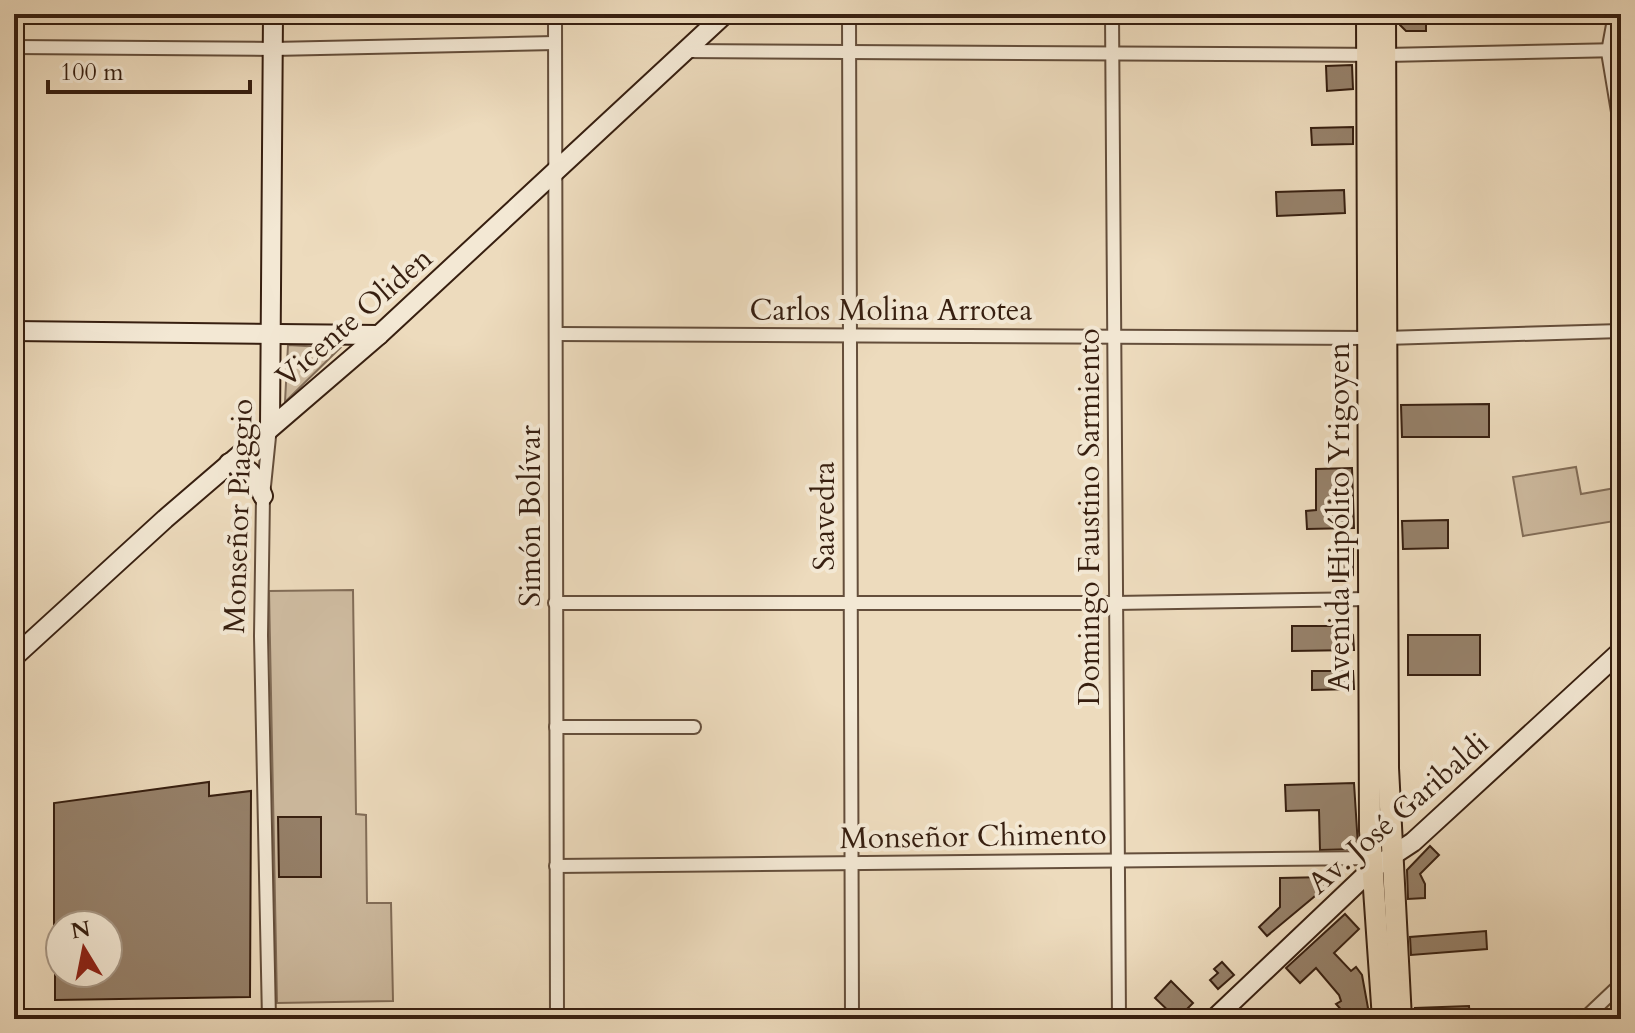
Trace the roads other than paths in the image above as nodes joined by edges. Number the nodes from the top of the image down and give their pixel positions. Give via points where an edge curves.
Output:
1 (273, 14) edge
2 (555, 14) edge
3 (725, 14) edge
4 (849, 14) edge
5 (1112, 14) edge
6 (1367, 14) edge
7 (1385, 14) edge
8 (1615, 14) edge
9 (555, 43) junction
10 (14, 47) edge
11 (273, 49) junction
12 (685, 51) junction
13 (1614, 51) edge
14 (1112, 52) junction
15 (850, 53) junction
16 (1376, 55) junction
17 (1621, 130) edge
18 (556, 173) junction
19 (14, 331) edge
20 (1621, 331) edge
21 (271, 334) junction
22 (557, 334) junction
23 (379, 335) junction
24 (851, 336) junction
25 (1114, 336) junction
26 (1377, 338) junction
27 (270, 427) junction
28 (229, 463) junction
29 (263, 496) junction
30 (1370, 599) junction
31 (555, 603) junction
32 (1115, 603) junction
33 (850, 604) junction
34 (1621, 651) edge
35 (14, 657) edge
36 (556, 727) junction
37 (694, 727) dead end
38 (1116, 860) junction
39 (1378, 861) junction
40 (853, 863) junction
41 (556, 866) junction
42 (1621, 984) edge
43 (269, 1019) edge
44 (557, 1019) edge
45 (852, 1019) edge
46 (1119, 1019) edge
47 (1214, 1019) edge
48 (1383, 1019) edge
49 (1401, 1019) edge
50 (1584, 1019) edge

1 - 11 street, Monseñor Piaggio
2 - 9 street, Simón Bolívar
3 - 12 street, Vicente Oliden
4 - 15 street, Saavedra
5 - 14 street, Domingo Faustino Sarmiento
6 - 16 main road, Avenida Hipólito Yrigoyen
7 - 16 main road, Avenida Hipólito Yrigoyen
8 - 13 street
9 - 11 street
9 - 18 street, Simón Bolívar
10 - 11 street
11 - 21 street, Monseñor Piaggio
12 - 15 street
12 - 18 street, Vicente Oliden
13 - 16 street
13 - 17 street
14 - 15 street
14 - 16 street
14 - 25 street, Domingo Faustino Sarmiento
15 - 24 street, Saavedra
16 - 26 main road, Avenida Hipólito Yrigoyen
18 - 22 street, Simón Bolívar
18 - 23 street, Vicente Oliden
19 - 21 street
20 - 26 street, Carlos Molina Arrotea
21 - 23 street
21 - 27 street, Monseñor Piaggio
22 - 24 street, Carlos Molina Arrotea
22 - 31 street, Simón Bolívar
23 - 27 street, Vicente Oliden
24 - 25 street, Carlos Molina Arrotea
24 - 33 street, Saavedra
25 - 26 street, Carlos Molina Arrotea
25 - 32 street, Domingo Faustino Sarmiento
26 - 30 main road, Avenida Hipólito Yrigoyen
26 - 39 main road, Avenida Hipólito Yrigoyen via 1388,768
27 - 28 street, Vicente Oliden
27 - 29 street, Monseñor Piaggio
28 - 29 street via 253,474
28 - 35 street, Vicente Oliden
29 - 43 street, Monseñor Piaggio
30 - 32 street
30 - 39 main road, Avenida Hipólito Yrigoyen
31 - 33 street
31 - 36 street, Simón Bolívar
32 - 33 street
32 - 38 street, Domingo Faustino Sarmiento
33 - 40 street, Saavedra
34 - 39 street, Av. José Garibaldi via 1413,842
36 - 37 street
36 - 41 street, Simón Bolívar
38 - 39 street, Monseñor Chimento
38 - 40 street, Monseñor Chimento
38 - 46 street, Domingo Faustino Sarmiento
39 - 47 street, Av. José Garibaldi
39 - 48 main road, Avenida Hipólito Yrigoyen
39 - 49 main road, Avenida Hipólito Yrigoyen
40 - 41 street, Monseñor Chimento
40 - 45 street, Saavedra
41 - 44 street, Simón Bolívar
42 - 50 street

